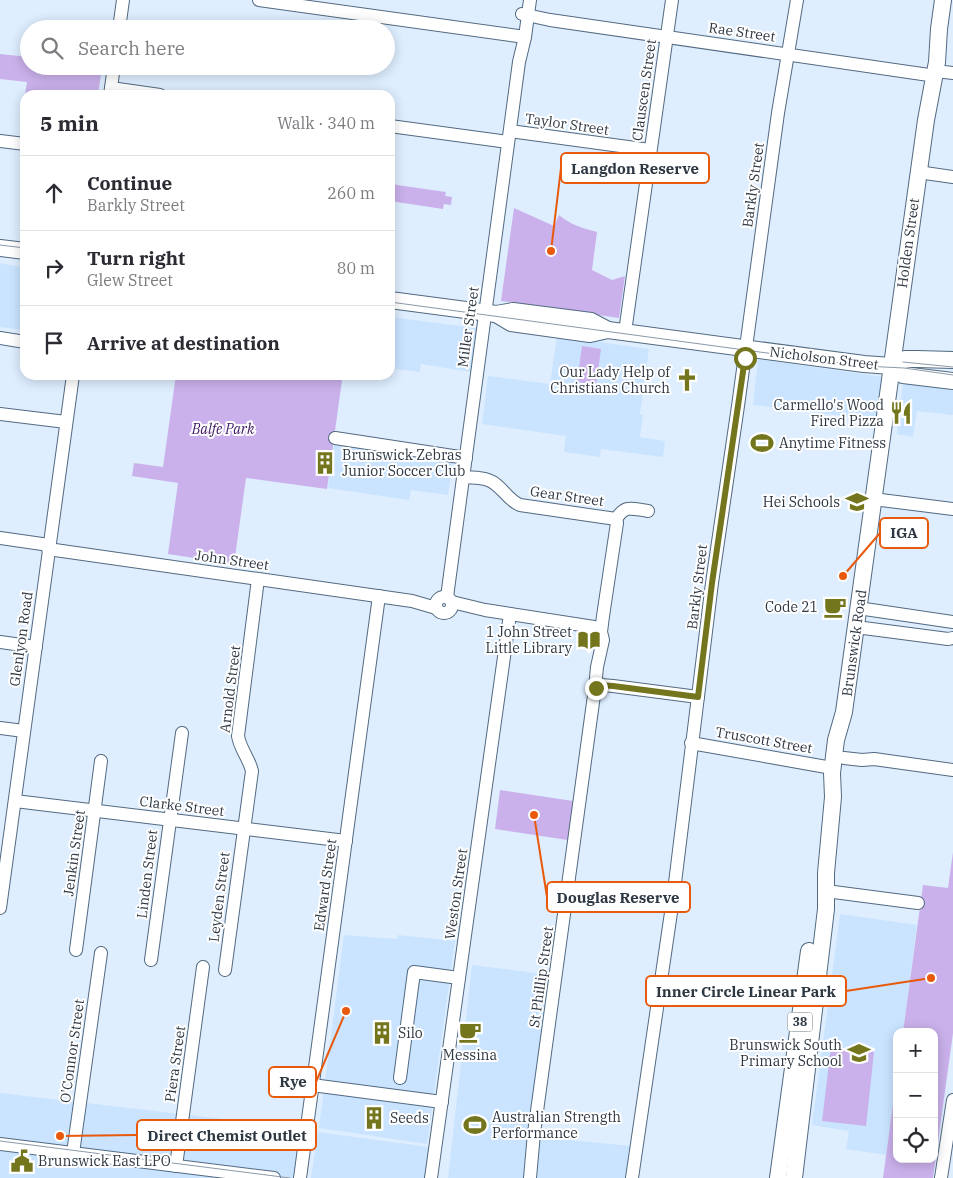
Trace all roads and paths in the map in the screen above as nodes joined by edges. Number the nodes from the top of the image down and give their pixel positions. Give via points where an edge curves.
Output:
1 (123, 0) edge
2 (259, 0) edge
3 (524, 0) edge
4 (530, 0) edge
5 (672, 0) edge
6 (797, 0) edge
7 (943, 0) edge
8 (348, 6) edge
9 (525, 17) junction
10 (120, 20) edge
11 (667, 36) junction
12 (522, 37) junction
13 (788, 54) junction
14 (932, 73) junction
15 (953, 73) edge
16 (113, 75) edge
17 (111, 90) edge
18 (395, 126) edge
19 (509, 136) junction
20 (0, 141) edge
21 (20, 143) edge
22 (650, 150) junction
23 (918, 172) junction
24 (953, 177) edge
25 (0, 248) edge
26 (20, 250) edge
27 (395, 301) edge
28 (490, 314) junction
29 (625, 332) junction
30 (0, 338) edge
31 (20, 341) edge
32 (746, 348) junction
33 (953, 360) edge
34 (891, 366) junction
35 (72, 380) edge
36 (953, 381) edge
37 (0, 414) edge
38 (66, 422) junction
39 (335, 438) dead end
40 (466, 458) junction
41 (463, 477) junction
42 (873, 499) junction
43 (953, 509) edge
44 (648, 511) dead end
45 (616, 518) junction
46 (0, 538) edge
47 (49, 547) junction
48 (258, 579) junction
49 (379, 596) junction
50 (444, 603) junction
51 (858, 608) junction
52 (510, 614) junction
53 (953, 622) edge
54 (856, 627) junction
55 (601, 632) junction
56 (953, 638) edge
57 (0, 642) edge
58 (36, 647) junction
59 (596, 688) junction
60 (698, 697) junction
61 (0, 728) edge
62 (24, 731) junction
63 (182, 733) dead end
64 (691, 743) junction
65 (839, 758) junction
66 (101, 761) dead end
67 (953, 770) edge
68 (10, 806) junction
69 (95, 812) junction
70 (169, 820) junction
71 (243, 828) junction
72 (346, 841) junction
73 (1, 889) edge
74 (822, 891) junction
75 (918, 903) dead end
76 (0, 908) edge
77 (76, 950) dead end
78 (101, 953) dead end
79 (151, 960) dead end
80 (203, 967) dead end
81 (225, 970) dead end
82 (459, 978) junction
83 (400, 1078) dead end
84 (312, 1085) junction
85 (953, 1100) edge
86 (442, 1102) junction
87 (0, 1144) edge
88 (73, 1153) junction
89 (176, 1166) junction
90 (274, 1178) edge
91 (300, 1178) edge
92 (432, 1178) edge
93 (530, 1178) edge
94 (632, 1178) edge
95 (778, 1178) edge
96 (794, 1178) edge
97 (941, 1178) edge

1 - 10 street
2 - 8 street
3 - 9 street, Miller Street
4 - 9 street, Miller Street
5 - 11 street, Clauscen Street
6 - 13 street, Barkly Street
7 - 14 main road, Holden Street / 38
8 - 12 street
9 - 11 street, Rae Street
9 - 12 street, Miller Street
11 - 13 street, Rae Street
11 - 22 street, Clauscen Street
12 - 19 street, Miller Street
13 - 14 street, Rae Street
13 - 32 street, Barkly Street
14 - 15 street, Rae Street
14 - 23 main road, Holden Street / 38
16 - 17 street
18 - 19 street, Taylor Street
19 - 22 street, Taylor Street
19 - 28 street, Miller Street
20 - 21 street
22 - 29 street, Clauscen Street
23 - 24 street
23 - 34 main road, Holden Street / 38
25 - 26 main road
27 - 28 main road, Nicholson Street
28 - 29 main road, Nicholson Street via 513,310 591,321 608,330
28 - 40 street, Miller Street
29 - 32 main road, Nicholson Street
30 - 31 street
32 - 34 main road, Nicholson Street
32 - 60 street, Barkly Street
33 - 34 main road, Nicholson Street via 905,360
34 - 36 main road, Nicholson Street via 903,375
34 - 42 main road, Brunswick Road / 38
35 - 38 street, Glenlyon Road
37 - 38 street
38 - 47 street, Glenlyon Road
39 - 40 street
40 - 41 street, Miller Street
41 - 45 street, Gear Street via 488,480 520,505
41 - 50 street, Miller Street
42 - 43 street
42 - 51 main road, Brunswick Road / 38
44 - 45 street via 626,508
45 - 55 street, St Phillip Street
46 - 47 street, John Street
47 - 48 street, John Street
47 - 58 street, Glenlyon Road
48 - 49 street, John Street
48 - 71 street, Arnold Street via 238,736 252,771
49 - 50 street, John Street
49 - 72 street, Edward Street
50 - 52 street, John Street
51 - 53 street
51 - 54 main road, Brunswick Road / 38
52 - 55 street, John Street via 594,627
52 - 82 street, Weston Street
54 - 56 street
54 - 65 main road, Brunswick Road / 38 via 844,712 836,740
55 - 59 street, St Phillip Street
57 - 58 street
58 - 62 street, Glenlyon Road
59 - 60 street via 603,685
59 - 93 street, St Phillip Street
60 - 64 street, Barkly Street
61 - 62 street
62 - 68 street, Glenlyon Road
63 - 70 street, Linden Street
64 - 65 street, Truscott Street
64 - 94 street, Barkly Street
65 - 67 street, Truscott Street via 874,759
65 - 74 main road, Brunswick Road / 38
66 - 69 street, Jenkin Street
68 - 69 street, Clarke Street
68 - 73 street, Glenlyon Road
69 - 70 street, Clarke Street
69 - 77 street, Jenkin Street
70 - 71 street, Clarke Street
70 - 79 street, Linden Street
71 - 72 street, Clarke Street
71 - 81 street, Leyden Street
72 - 84 street, Edward Street
73 - 76 street, Glenlyon Road
74 - 75 street
74 - 95 main road, Brunswick Road / 38
74 - 96 main road, Brunswick Road / 38 via 824,918
78 - 88 street, O'Connor Street
80 - 89 street, Piera Street
82 - 83 street via 414,972
82 - 86 street, Weston Street
84 - 86 street
84 - 91 street, Edward Street
85 - 97 street
86 - 92 street, Weston Street
87 - 88 street
88 - 89 street
89 - 90 street

